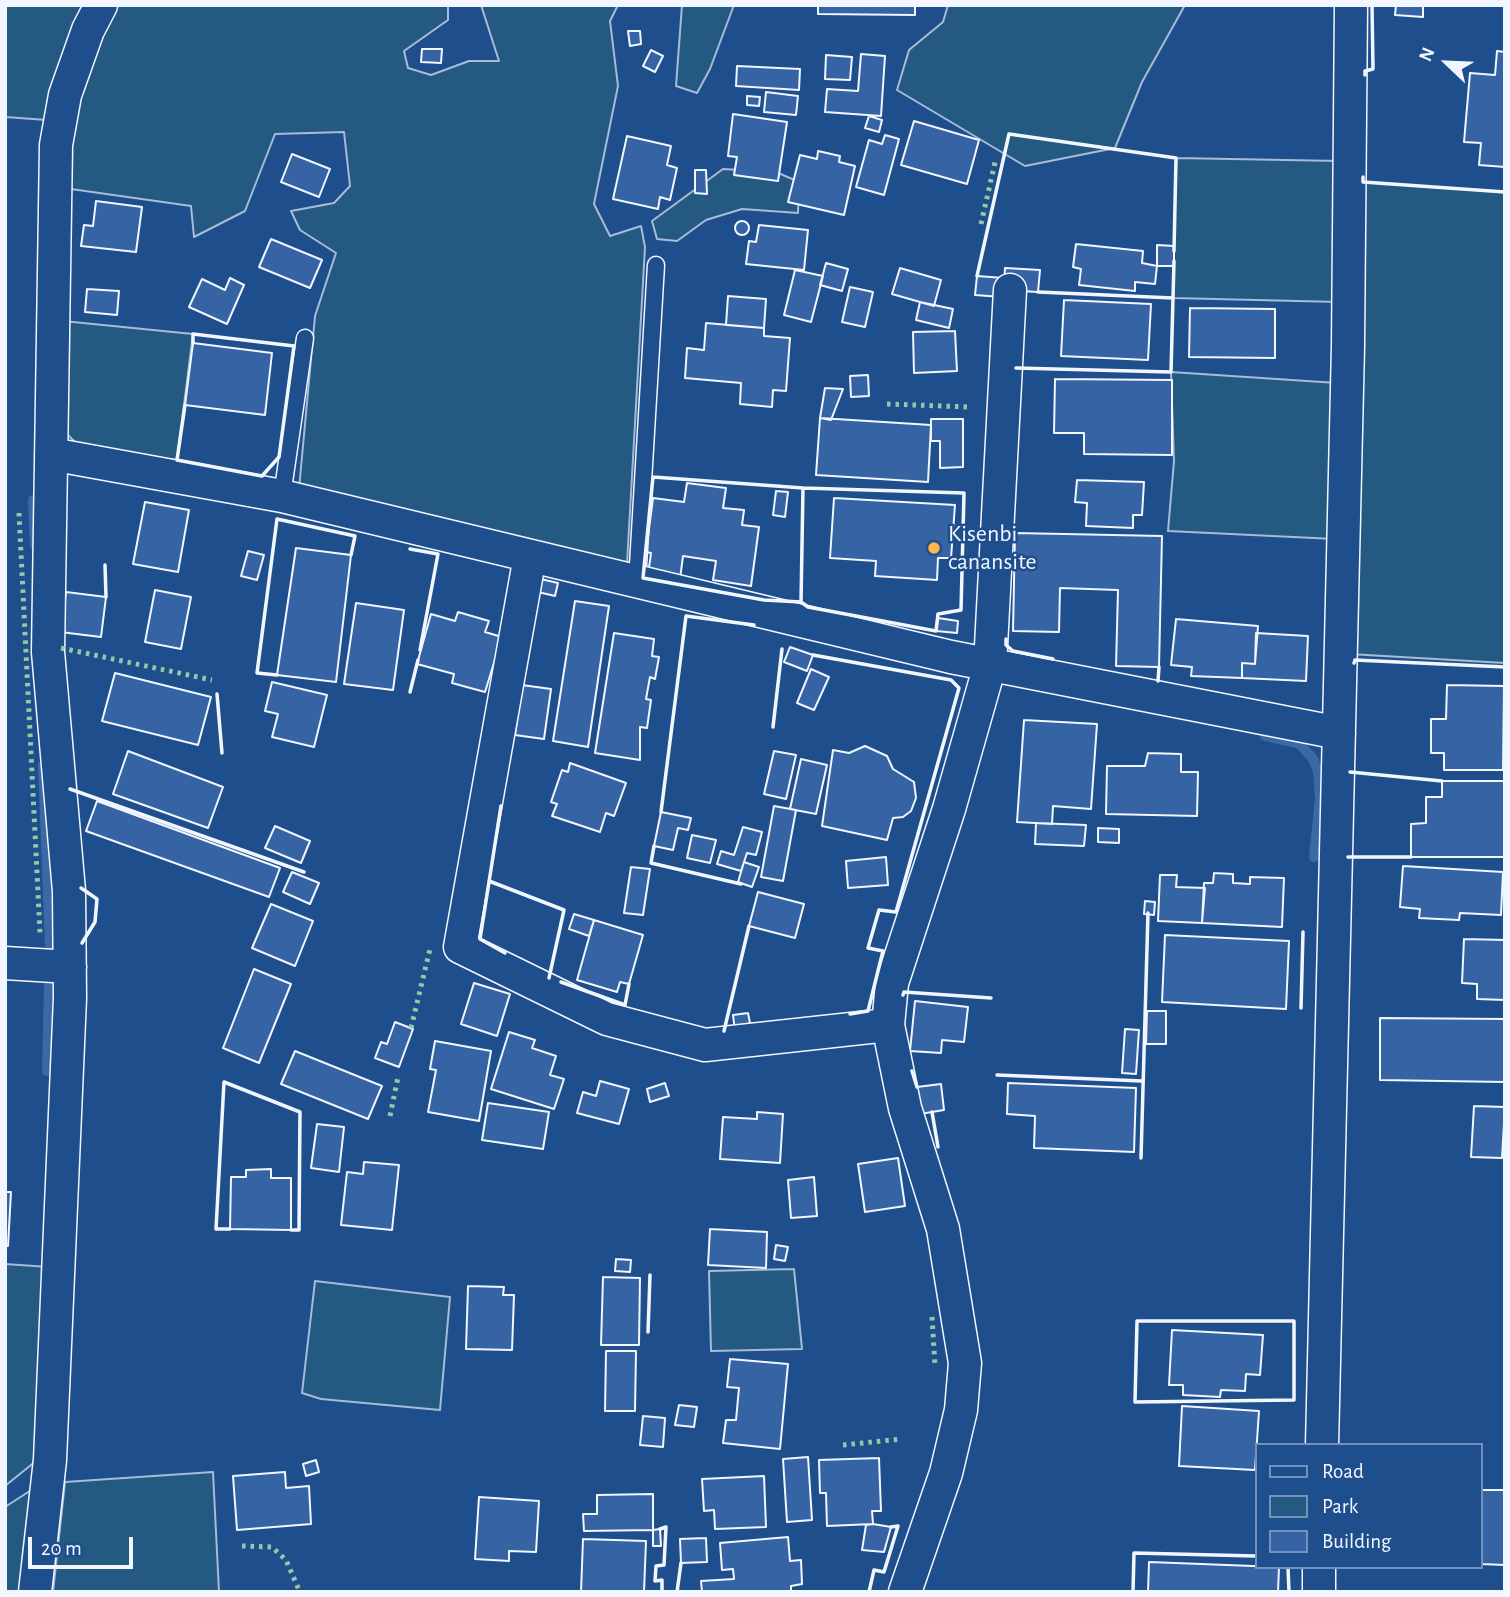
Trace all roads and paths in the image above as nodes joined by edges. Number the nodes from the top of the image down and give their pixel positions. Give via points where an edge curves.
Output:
1 (102, 5) edge
2 (1351, 5) edge
3 (656, 265) dead end
4 (1010, 290) dead end
5 (305, 338) dead end
6 (51, 454) junction
7 (282, 496) junction
8 (530, 556) junction
9 (637, 582) junction
10 (989, 665) junction
11 (1339, 733) junction
12 (5, 963) edge
13 (70, 967) junction
14 (888, 1025) junction
15 (1322, 1443) edge
16 (1320, 1569) edge
17 (35, 1592) edge
18 (905, 1592) edge
19 (1319, 1592) edge

1 - 6 street via 65,95 56,145
2 - 11 street
3 - 9 lane
4 - 10 street
5 - 7 lane
6 - 7 street
6 - 13 street via 48,652 69,891
7 - 8 street
8 - 9 street
8 - 14 street via 460,947 607,1019 705,1045
9 - 10 street
10 - 11 street
10 - 14 street via 949,809 892,983
11 - 15 street
12 - 13 street
13 - 17 street via 50,1460
14 - 18 street via 905,1108 943,1229 965,1363 961,1410 946,1473
16 - 19 street

